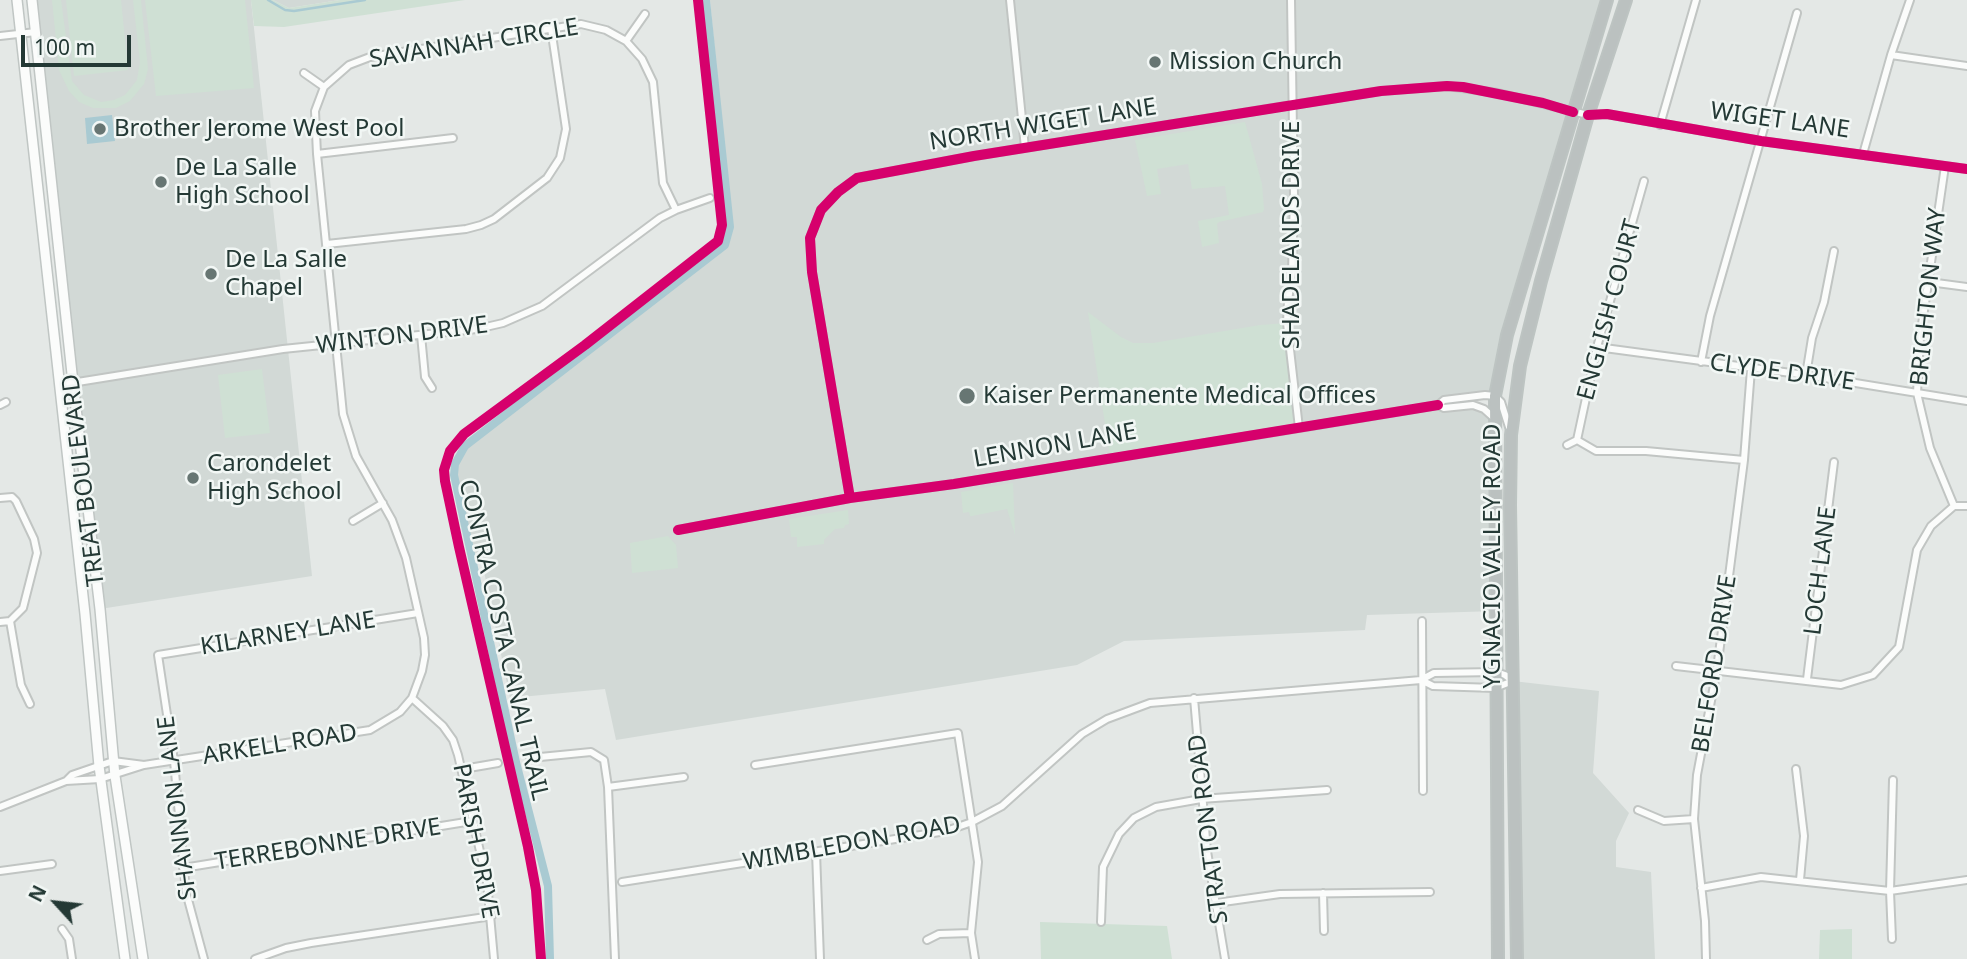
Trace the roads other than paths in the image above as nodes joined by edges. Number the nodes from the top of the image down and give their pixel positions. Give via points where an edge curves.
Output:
1 (17, 0) edge
2 (32, 0) edge
3 (1010, 0) edge
4 (1291, 0) edge
5 (1606, 0) edge
6 (1626, 0) edge
7 (1696, 0) edge
8 (1910, 0) edge
9 (1797, 13) dead end
10 (645, 14) dead end
11 (551, 28) junction
12 (36, 32) junction
13 (21, 34) junction
14 (0, 36) edge
15 (626, 41) junction
16 (1891, 55) junction
17 (1967, 66) edge
18 (304, 73) dead end
19 (324, 87) junction
20 (1292, 105) junction
21 (1573, 112) junction
22 (1588, 115) junction
23 (1660, 125) junction
24 (453, 138) dead end
25 (1761, 141) junction
26 (1025, 148) junction
27 (317, 154) junction
28 (1863, 154) junction
29 (1945, 166) junction
30 (1967, 169) edge
31 (1644, 181) dead end
32 (710, 198) dead end
33 (676, 209) junction
34 (327, 244) junction
35 (1834, 251) dead end
36 (1929, 282) junction
37 (1967, 287) edge
38 (421, 335) junction
39 (336, 345) junction
40 (1597, 347) junction
41 (1702, 362) junction
42 (1751, 369) junction
43 (1806, 376) junction
44 (73, 383) junction
45 (59, 385) junction
46 (432, 388) dead end
47 (1917, 393) junction
48 (1495, 396) junction
49 (1967, 401) edge
50 (1438, 405) junction
51 (1495, 419) junction
52 (1300, 428) junction
53 (1511, 435) junction
54 (1577, 440) junction
55 (1567, 445) dead end
56 (1744, 460) junction
57 (1834, 462) dead end
58 (0, 498) edge
59 (850, 498) junction
60 (383, 503) junction
61 (1954, 506) junction
62 (1967, 506) edge
63 (353, 521) dead end
64 (678, 530) dead end
65 (418, 613) junction
66 (10, 621) junction
67 (1422, 621) dead end
68 (0, 622) edge
69 (158, 655) joint
70 (1676, 666) dead end
71 (1717, 669) junction
72 (1496, 672) junction
73 (1476, 673) junction
74 (1807, 679) junction
75 (1422, 680) junction
76 (1513, 681) junction
77 (1476, 688) junction
78 (1495, 688) junction
79 (412, 698) junction
80 (1194, 698) junction
81 (30, 704) dead end
82 (530, 758) dead end
83 (113, 761) junction
84 (174, 761) junction
85 (498, 763) dead end
86 (144, 765) junction
87 (755, 765) dead end
88 (99, 766) junction
89 (463, 769) junction
90 (1796, 769) dead end
91 (115, 776) junction
92 (684, 776) dead end
93 (100, 779) junction
94 (1894, 780) dead end
95 (66, 781) junction
96 (608, 787) junction
97 (1327, 789) dead end
98 (1423, 791) dead end
99 (1201, 799) junction
100 (0, 807) edge
101 (1638, 810) dead end
102 (1694, 819) junction
103 (472, 821) junction
104 (972, 822) junction
105 (816, 852) junction
106 (52, 864) dead end
107 (183, 868) junction
108 (0, 871) edge
109 (1800, 880) junction
110 (1967, 880) edge
111 (622, 882) dead end
112 (1701, 888) junction
113 (1890, 891) junction
114 (1430, 892) dead end
115 (1323, 893) junction
116 (1216, 903) junction
117 (492, 916) junction
118 (1101, 922) dead end
119 (62, 929) dead end
120 (1324, 931) dead end
121 (971, 933) junction
122 (1892, 939) dead end
123 (927, 940) dead end
124 (72, 959) edge
125 (125, 959) edge
126 (143, 959) edge
127 (204, 959) edge
128 (255, 959) edge
129 (494, 959) edge
130 (615, 959) edge
131 (820, 959) edge
132 (975, 959) edge
133 (1225, 959) edge
134 (1498, 959) edge
135 (1517, 959) edge
136 (1706, 959) edge

1 - 13 main road, TREAT BOULEVARD
2 - 12 main road, TREAT BOULEVARD
3 - 26 street
4 - 20 street, SHADELANDS DRIVE
5 - 21 highway, YGNACIO VALLEY ROAD
6 - 22 highway, YGNACIO VALLEY ROAD
7 - 23 street
8 - 16 street
9 - 25 street
10 - 15 street
11 - 15 street, SAVANNAH CIRCLE via 581,24
11 - 19 street, SAVANNAH CIRCLE via 370,57 349,65
11 - 34 street via 566,130 560,158 547,178 481,225
12 - 13 street
12 - 44 main road, TREAT BOULEVARD
13 - 14 street
13 - 45 main road, TREAT BOULEVARD
15 - 33 street, SAVANNAH CIRCLE via 653,82 663,183
16 - 17 street
16 - 28 street
18 - 19 street
19 - 27 street via 315,111
20 - 21 street, NORTH WIGET LANE via 1447,86
20 - 26 street, NORTH WIGET LANE
20 - 52 street, SHADELANDS DRIVE via 1292,259 1287,323
21 - 22 street, NORTH WIGET LANE
21 - 48 highway, YGNACIO VALLEY ROAD via 1507,335
22 - 23 street, WIGET LANE via 1607,114
22 - 53 highway, YGNACIO VALLEY ROAD via 1520,366
23 - 25 street, WIGET LANE
24 - 27 street
25 - 28 street, WIGET LANE
25 - 41 street via 1710,316
26 - 59 street, NORTH WIGET LANE via 857,178 821,211 810,238 811,272
27 - 34 street
28 - 29 street, WIGET LANE
29 - 30 street, WIGET LANE
29 - 36 street, BRIGHTON WAY
31 - 40 street, ENGLISH COURT
32 - 33 street, WINTON DRIVE
33 - 38 street, WINTON DRIVE via 526,314 477,329
34 - 39 street
35 - 43 street
36 - 37 street
36 - 47 street, BRIGHTON WAY
38 - 39 street, WINTON DRIVE
38 - 46 street via 425,377
39 - 44 street, WINTON DRIVE via 283,349
39 - 60 street via 348,435
40 - 41 street, CLYDE DRIVE
40 - 54 street, ENGLISH COURT
41 - 42 street, CLYDE DRIVE
42 - 43 street, CLYDE DRIVE
42 - 56 street, BELFORD DRIVE
43 - 47 street, CLYDE DRIVE
44 - 45 street, WINTON DRIVE
44 - 83 main road, TREAT BOULEVARD
45 - 88 main road, TREAT BOULEVARD
47 - 49 street, CLYDE DRIVE
47 - 61 street, BRIGHTON WAY via 1930,448
48 - 50 street, LENNON LANE via 1444,400
48 - 51 highway, YGNACIO VALLEY ROAD
48 - 53 street via 1507,416
50 - 51 street, LENNON LANE via 1473,405
50 - 52 street, LENNON LANE
51 - 72 highway, YGNACIO VALLEY ROAD
52 - 59 street, LENNON LANE
53 - 76 highway, YGNACIO VALLEY ROAD
54 - 55 street
54 - 56 street via 1596,451
56 - 71 street, BELFORD DRIVE
57 - 74 street, LOCH LANE
58 - 66 street via 16,501 37,553 23,608
59 - 64 street, LENNON LANE
60 - 63 street
60 - 65 street via 407,558
61 - 62 street
61 - 74 street via 1931,526 1917,550 1899,647 1872,675 1841,685
65 - 69 street, KILARNEY LANE
65 - 79 street via 425,655
66 - 68 street
66 - 81 street via 21,685
67 - 75 street
69 - 84 street, SHANNON LANE
70 - 71 street
71 - 74 street
71 - 102 street, BELFORD DRIVE via 1697,775
72 - 73 street, WIMBLEDON ROAD
72 - 76 street
72 - 78 highway, YGNACIO VALLEY ROAD
73 - 75 street, WIMBLEDON ROAD via 1434,673
73 - 77 street via 1482,680
75 - 77 street, WIMBLEDON ROAD via 1433,686
75 - 80 street, WIMBLEDON ROAD
75 - 98 street
76 - 78 street, WIMBLEDON ROAD
76 - 135 highway, YGNACIO VALLEY ROAD
77 - 78 street, WIMBLEDON ROAD
78 - 134 highway, YGNACIO VALLEY ROAD
79 - 84 street, ARKELL ROAD via 400,712 370,730
79 - 89 street, PARISH DRIVE via 443,726
80 - 99 street, STRATTON ROAD
80 - 104 street, WIMBLEDON ROAD via 1150,703 1107,719 1082,734 1002,806
82 - 96 street via 595,753 604,760
83 - 86 street, ARKELL ROAD
83 - 88 street, ARKELL ROAD
83 - 91 main road, TREAT BOULEVARD
84 - 86 street, ARKELL ROAD
84 - 107 street, SHANNON LANE
85 - 89 street
86 - 91 street, ARKELL ROAD
87 - 104 street via 958,733
88 - 93 main road, TREAT BOULEVARD
88 - 95 street, ARKELL ROAD
89 - 103 street, PARISH DRIVE
90 - 109 street via 1804,836
91 - 93 street, ARKELL ROAD
91 - 126 main road, TREAT BOULEVARD
92 - 96 street
93 - 95 street, ARKELL ROAD
93 - 125 main road, TREAT BOULEVARD
94 - 113 street
95 - 100 street, ARKELL ROAD
96 - 130 street
97 - 99 street
99 - 116 street, STRATTON ROAD
99 - 118 street via 1156,807 1134,818 1119,834 1103,867
101 - 102 street via 1664,821
102 - 112 street, BELFORD DRIVE
103 - 107 street, TERREBONNE DRIVE
103 - 117 street, PARISH DRIVE
104 - 105 street, WIMBLEDON ROAD via 946,831
104 - 121 street via 978,862
105 - 111 street, WIMBLEDON ROAD
105 - 131 street
106 - 108 street
107 - 127 street, SHANNON LANE
109 - 112 street via 1761,877
109 - 113 street
110 - 113 street
112 - 136 street, BELFORD DRIVE
113 - 122 street
114 - 115 street
115 - 116 street
115 - 120 street
116 - 133 street, STRATTON ROAD
117 - 128 street via 311,943
117 - 129 street, PARISH DRIVE
119 - 124 street
121 - 123 street via 939,934
121 - 132 street

